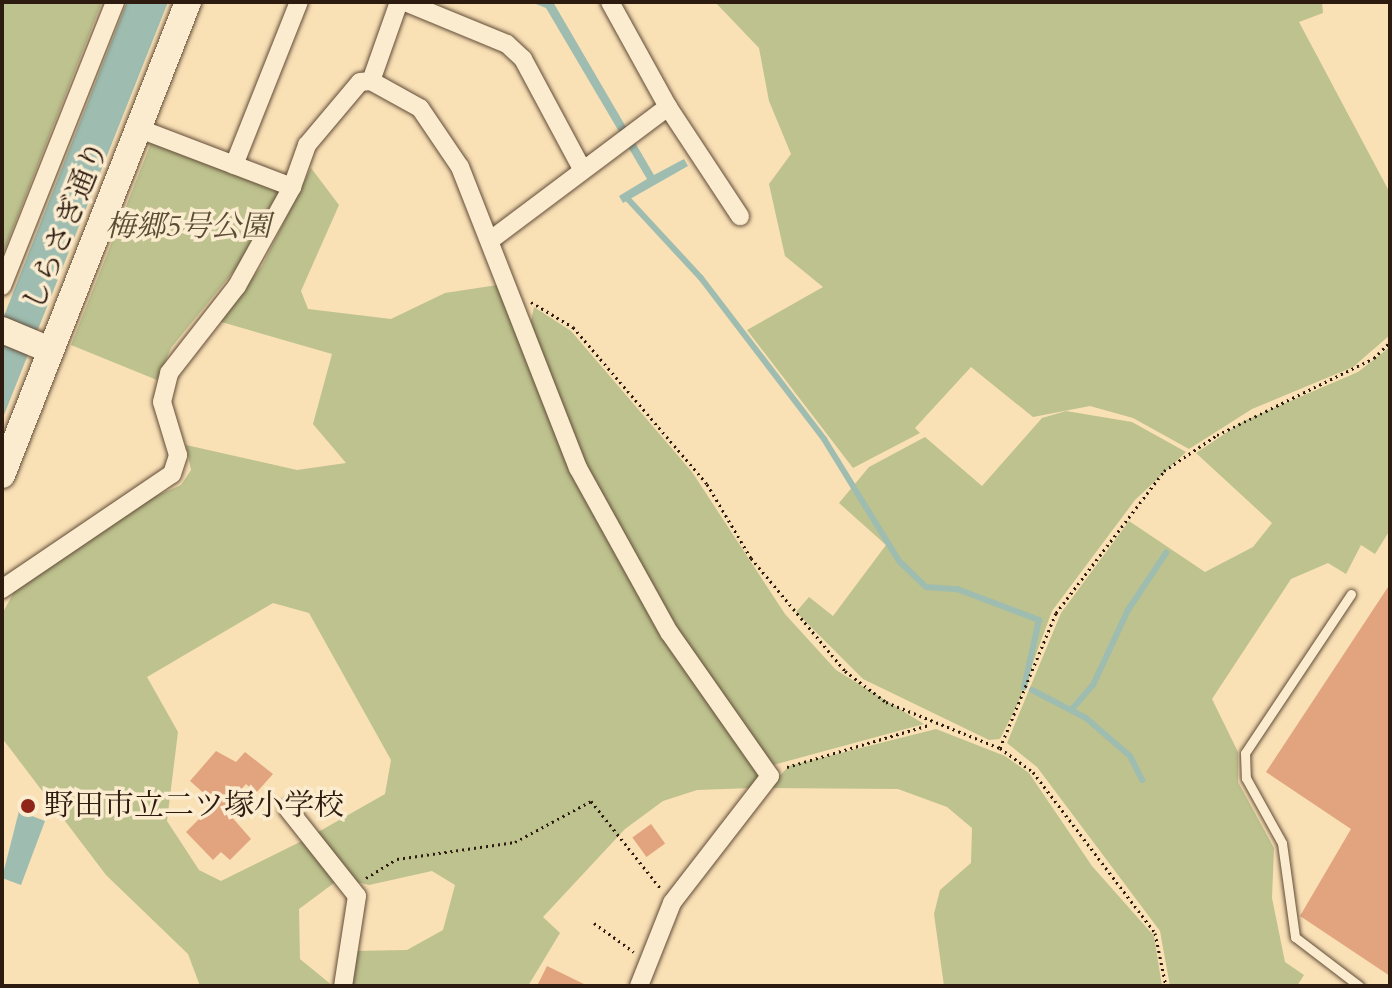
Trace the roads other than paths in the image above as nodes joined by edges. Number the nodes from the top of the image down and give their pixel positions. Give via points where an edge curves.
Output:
1 (115, 2) edge
2 (188, 2) edge
3 (299, 2) edge
4 (402, 2) edge
5 (610, 2) edge
6 (371, 81) junction
7 (668, 107) junction
8 (140, 129) junction
9 (234, 165) junction
10 (582, 169) junction
11 (292, 187) junction
12 (740, 216) dead end
13 (492, 239) junction
14 (2, 286) edge
15 (2, 330) edge
16 (42, 346) junction
17 (2, 475) edge
18 (2, 589) edge
19 (1351, 594) dead end
20 (288, 809) dead end
21 (343, 986) edge
22 (639, 986) edge
23 (1359, 986) edge

1 - 14 street
2 - 8 street, しらさぎ通り
3 - 9 street
4 - 6 street
4 - 10 street via 515,51
5 - 7 street
6 - 11 street via 360,82 307,145
6 - 13 street via 420,108 460,167
7 - 10 street
7 - 12 street
8 - 9 street
8 - 16 street, しらさぎ通り
9 - 11 street
10 - 13 street
11 - 18 street via 237,286 169,373 162,402 178,455 172,474
13 - 22 street via 562,435 619,548 770,776 672,903 644,959
15 - 16 street
16 - 17 street, しらさぎ通り
19 - 23 lane via 1245,753 1246,778 1282,843 1295,937
20 - 21 street via 357,896

